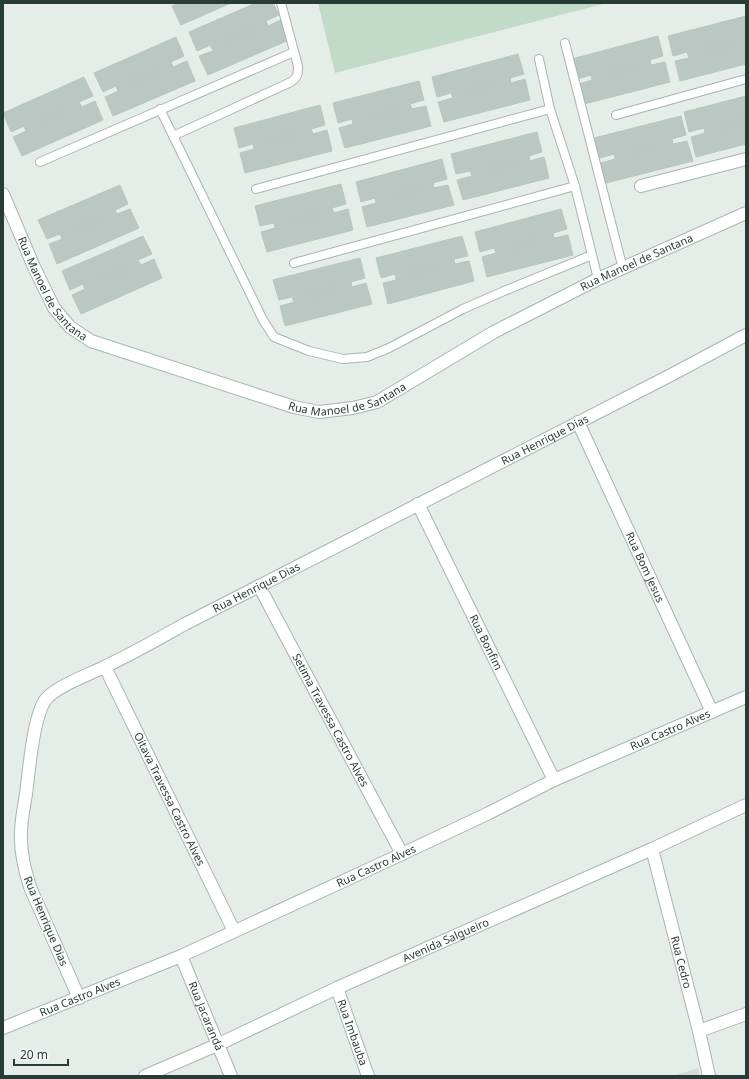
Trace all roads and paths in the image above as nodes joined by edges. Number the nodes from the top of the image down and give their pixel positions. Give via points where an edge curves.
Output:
1 (281, 3) edge
2 (565, 43) dead end
3 (294, 52) junction
4 (539, 58) dead end
5 (746, 79) edge
6 (160, 109) junction
7 (550, 109) junction
8 (616, 115) dead end
9 (173, 136) junction
10 (746, 159) edge
11 (40, 162) dead end
12 (575, 186) junction
13 (641, 186) dead end
14 (256, 189) dead end
15 (3, 194) edge
16 (746, 212) edge
17 (592, 255) junction
18 (294, 264) dead end
19 (623, 269) junction
20 (598, 279) junction
21 (746, 335) edge
22 (578, 422) junction
23 (418, 504) junction
24 (259, 586) junction
25 (105, 667) junction
26 (746, 697) edge
27 (712, 712) junction
28 (554, 780) junction
29 (746, 805) edge
30 (652, 849) junction
31 (402, 854) junction
32 (234, 931) junction
33 (180, 956) junction
34 (337, 988) junction
35 (79, 998) junction
36 (746, 1014) edge
37 (3, 1028) edge
38 (699, 1031) junction
39 (217, 1045) junction
40 (145, 1076) edge
41 (231, 1076) edge
42 (368, 1076) edge
43 (709, 1076) edge

1 - 3 lane
2 - 19 lane
3 - 6 lane
3 - 9 lane via 298,76 291,82
4 - 7 lane
5 - 8 lane
6 - 9 lane
6 - 11 lane
7 - 12 lane
7 - 14 lane
9 - 17 lane via 263,320 274,337 309,351 343,359 367,357 504,291
10 - 13 street
12 - 17 lane
12 - 18 lane
15 - 20 street, Rua Manoel de Santana via 54,308 80,335 91,341 294,407 319,412 376,402 494,332
16 - 19 street, Rua Manoel de Santana
17 - 20 lane
19 - 20 street, Rua Manoel de Santana
21 - 22 street, Rua Henrique Dias
22 - 23 street, Rua Henrique Dias
22 - 27 street, Rua Bom Jesus
23 - 24 street, Rua Henrique Dias
23 - 28 street, Rua Bonfim
24 - 25 street, Rua Henrique Dias
24 - 31 street, Setima Travessa Castro Alves
25 - 32 street, Oitava Travessa Castro Alves
25 - 35 street, Rua Henrique Dias via 64,686 46,698 42,705 33,740 21,832 25,871 30,887
26 - 27 street, Rua Castro Alves
27 - 28 street, Rua Castro Alves
28 - 31 street, Rua Castro Alves
29 - 30 street, Avenida Salgueiro
30 - 34 street, Avenida Salgueiro
30 - 38 street, Rua Cedro
31 - 32 street, Rua Castro Alves
32 - 33 street, Rua Castro Alves
33 - 35 street, Rua Castro Alves
33 - 39 street, Rua Jacarandá
34 - 39 street, Avenida Salgueiro
34 - 42 street, Rua Imbauba
35 - 37 street, Rua Castro Alves
36 - 38 street
38 - 43 street, Rua Cedro
39 - 40 street, Avenida Salgueiro
39 - 41 street, Rua Jacarandá

